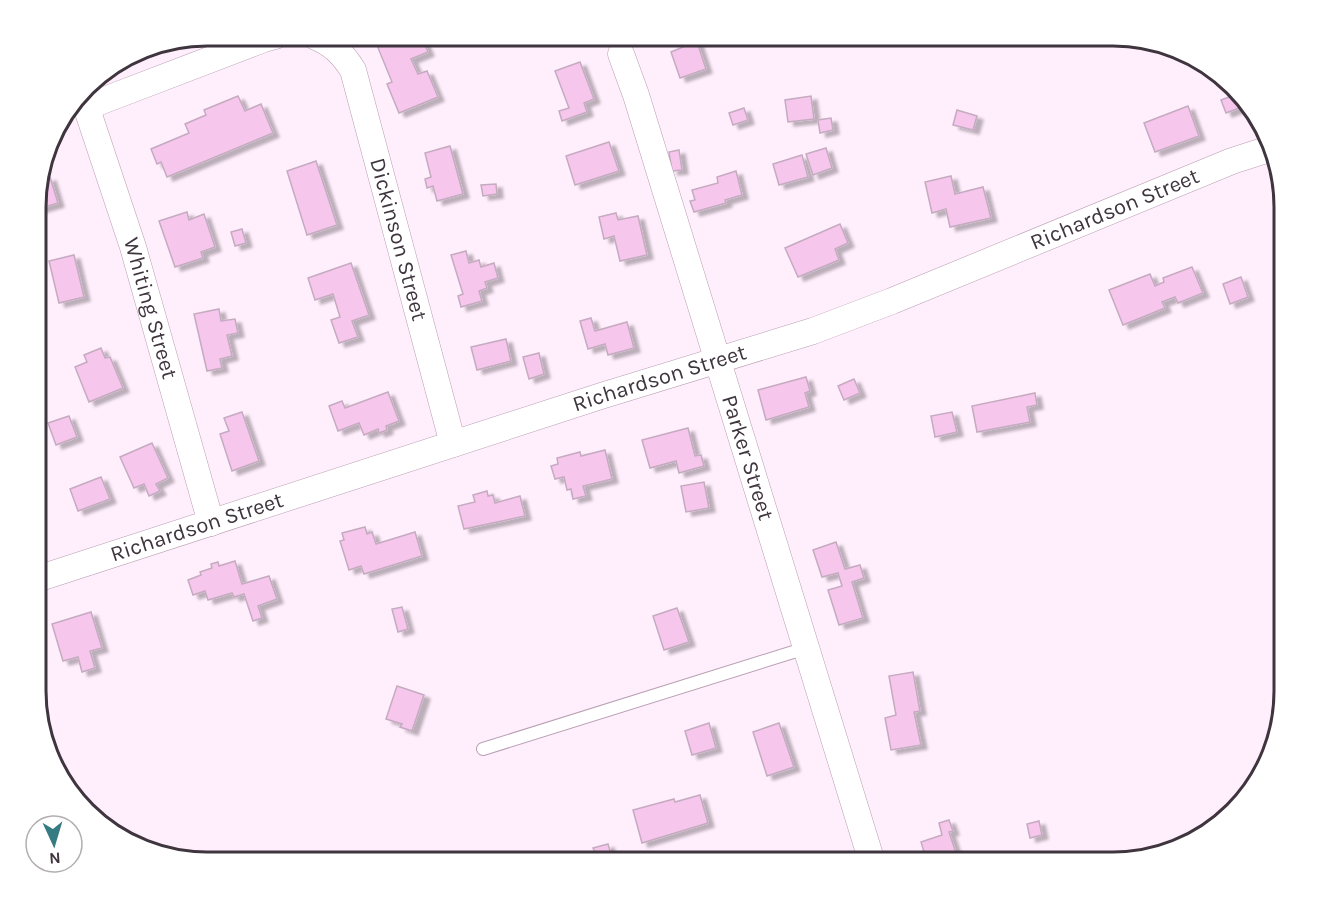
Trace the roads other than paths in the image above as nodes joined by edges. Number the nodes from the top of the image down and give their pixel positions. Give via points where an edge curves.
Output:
1 (244, 46) edge
2 (333, 46) edge
3 (621, 54) dead end
4 (87, 100) edge
5 (85, 103) edge
6 (1264, 151) edge
7 (717, 360) junction
8 (453, 444) junction
9 (211, 524) junction
10 (46, 576) edge
11 (806, 648) junction
12 (483, 749) dead end
13 (866, 851) edge

1 - 4 street
2 - 8 street, Dickinson Street via 353,70
3 - 7 street, Parker Street
5 - 9 street, Whiting Street via 133,247
6 - 7 street, Richardson Street via 892,302
7 - 8 street, Richardson Street
7 - 11 street, Parker Street
8 - 9 street, Richardson Street
9 - 10 street, Richardson Street
11 - 12 lane
11 - 13 street, Parker Street

